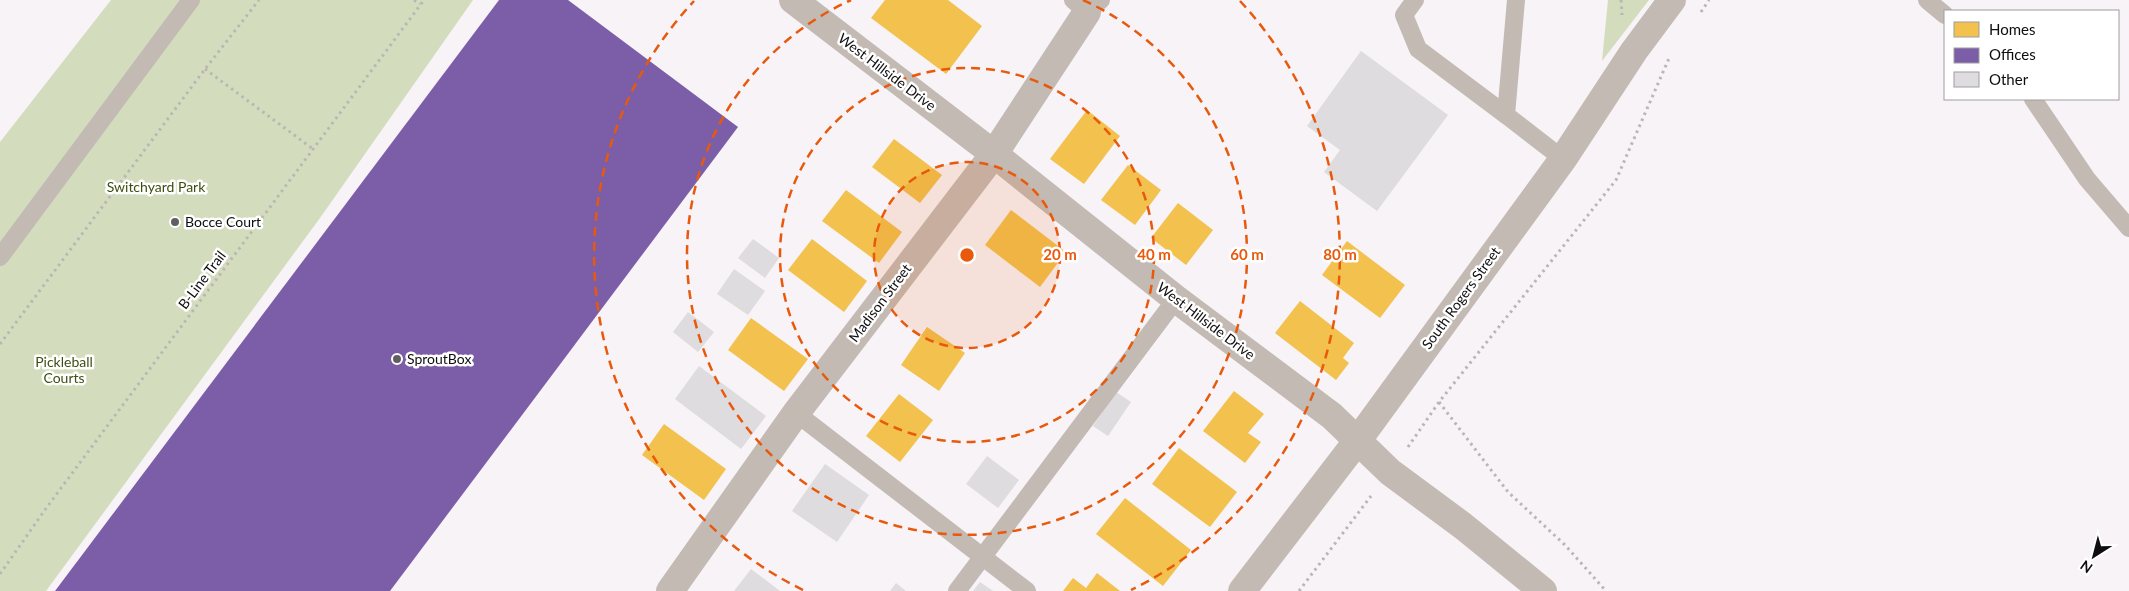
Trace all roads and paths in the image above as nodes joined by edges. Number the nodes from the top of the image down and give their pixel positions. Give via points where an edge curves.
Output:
1 (191, 0) edge
2 (259, 0) edge
3 (414, 0) edge
4 (424, 0) edge
5 (793, 0) edge
6 (1415, 0) edge
7 (1516, 0) edge
8 (1672, 0) edge
9 (1709, 0) edge
10 (1927, 0) edge
11 (420, 4) junction
12 (1087, 4) edge
13 (1699, 14) dead end
14 (1944, 14) edge
15 (1672, 51) dead end
16 (205, 69) junction
17 (2034, 100) edge
18 (1506, 115) junction
19 (313, 149) junction
20 (994, 154) junction
21 (1563, 159) junction
22 (2129, 228) edge
23 (0, 257) edge
24 (1176, 299) junction
25 (0, 344) edge
26 (1439, 402) junction
27 (796, 413) junction
28 (1358, 440) junction
29 (1390, 472) junction
30 (983, 557) junction
31 (0, 574) edge
32 (670, 591) edge
33 (957, 591) edge
34 (1027, 591) edge
35 (1242, 591) edge
36 (1299, 591) edge
37 (1544, 591) edge
38 (1606, 591) edge

1 - 23 lane
2 - 16 path
3 - 11 path
4 - 11 path, B-Line Trail
5 - 20 street, West Hillside Drive
6 - 18 lane via 1404,15 1418,49
7 - 18 lane
8 - 21 street, South Rogers Street via 1634,51
9 - 13 path
10 - 14 lane
11 - 19 path, B-Line Trail
12 - 20 street, Madison Street
15 - 26 path via 1616,180
16 - 19 path
16 - 25 path
17 - 22 lane via 2087,179
18 - 21 lane
19 - 31 path, B-Line Trail
20 - 24 street, West Hillside Drive
20 - 27 street, Madison Street
21 - 28 street, South Rogers Street
24 - 28 street, West Hillside Drive via 1332,416
24 - 30 lane
26 - 29 path
26 - 38 path via 1508,492 1565,545
27 - 30 lane
27 - 32 street, Madison Street
28 - 29 street, West Hillside Drive
28 - 35 street, South Rogers Street
29 - 36 path
29 - 37 street, West Hillside Drive via 1464,526
30 - 33 lane
30 - 34 lane

